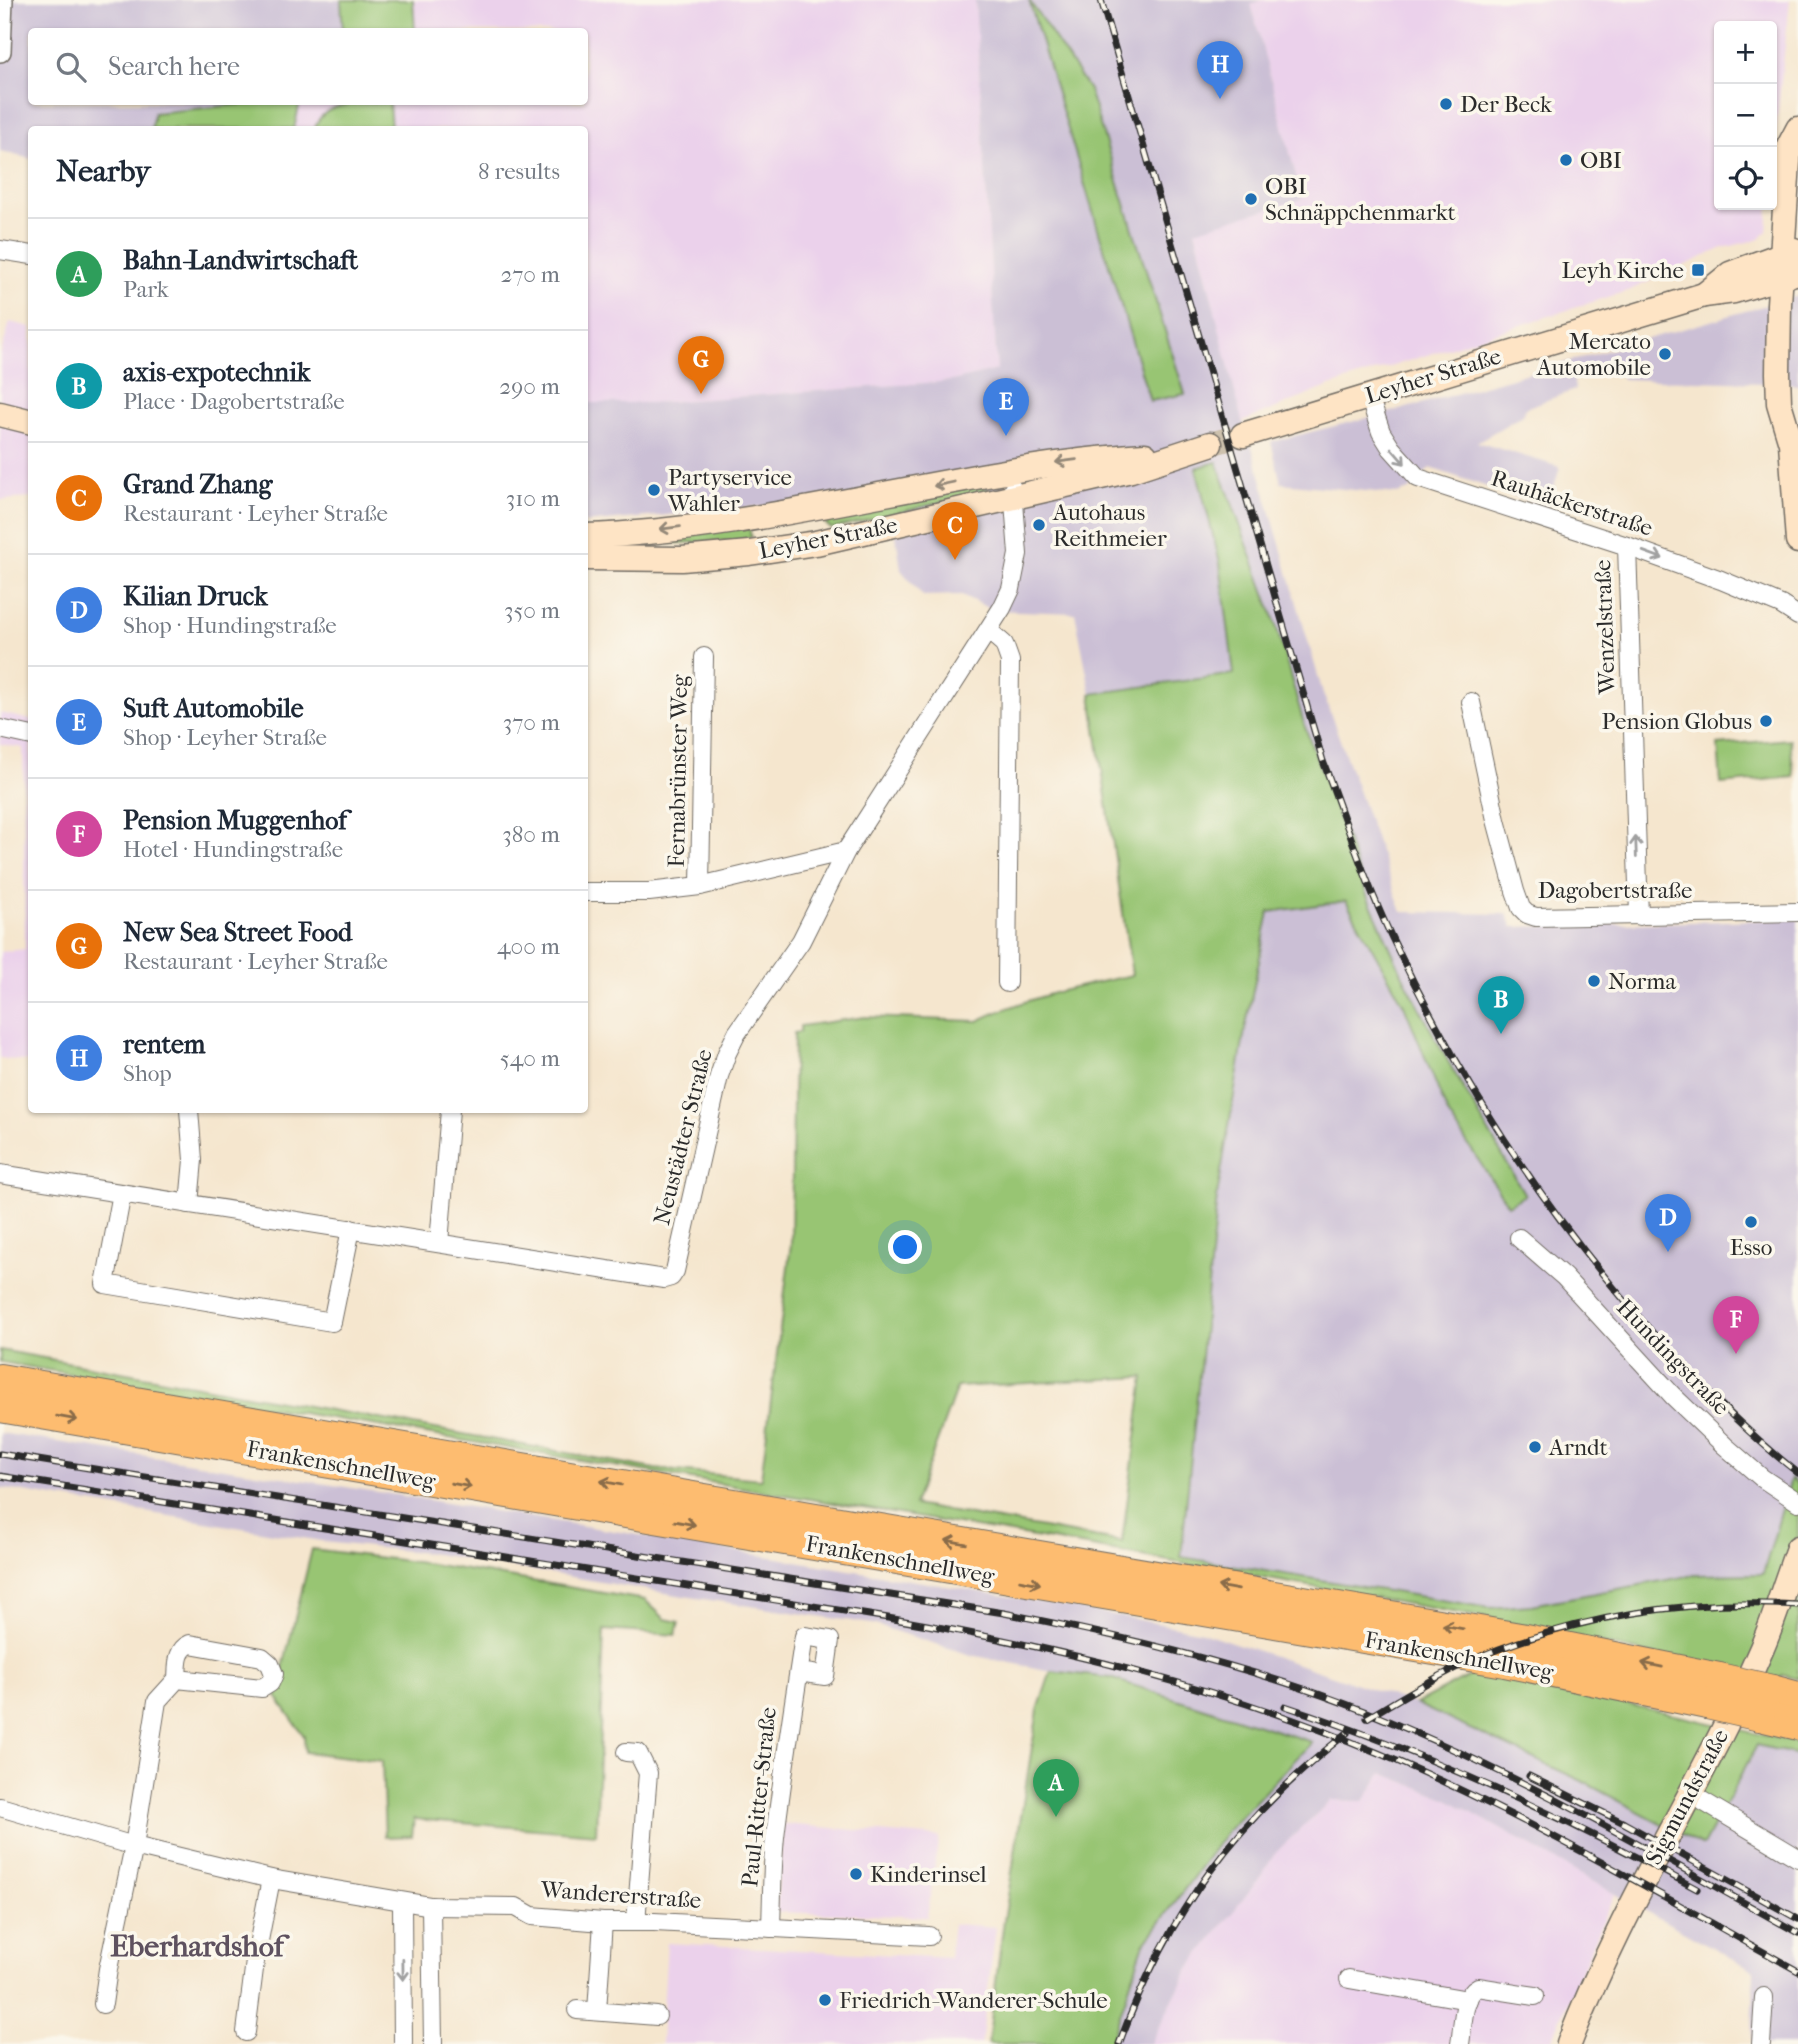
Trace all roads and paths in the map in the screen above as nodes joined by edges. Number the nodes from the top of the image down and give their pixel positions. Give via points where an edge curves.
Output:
1 (2, 0) edge
2 (0, 51) edge
3 (1798, 129) edge
4 (0, 250) edge
5 (28, 254) edge
6 (1789, 263) edge
7 (1368, 396) junction
8 (0, 414) edge
9 (1798, 418) edge
10 (28, 421) edge
11 (1243, 435) tunnel mouth
12 (1791, 443) junction
13 (1011, 471) junction
14 (1014, 498) junction
15 (588, 536) edge
16 (1798, 541) edge
17 (1627, 546) junction
18 (588, 558) edge
19 (1798, 616) edge
20 (989, 631) junction
21 (704, 657) dead end
22 (1471, 702) dead end
23 (0, 729) edge
24 (28, 735) edge
25 (846, 850) junction
26 (700, 886) junction
27 (588, 892) edge
28 (1798, 912) edge
29 (1639, 916) junction
30 (1007, 983) dead end
31 (189, 1113) edge
32 (450, 1113) edge
33 (0, 1174) edge
34 (122, 1194) junction
35 (189, 1204) junction
36 (351, 1229) junction
37 (1519, 1238) dead end
38 (439, 1243) junction
39 (0, 1379) edge
40 (0, 1407) edge
41 (1798, 1502) edge
42 (1798, 1548) edge
43 (799, 1672) dead end
44 (177, 1679) junction
45 (1713, 1691) junction
46 (1777, 1701) edge
47 (1798, 1725) edge
48 (626, 1752) dead end
49 (1689, 1793) junction
50 (0, 1807) edge
51 (134, 1846) junction
52 (1798, 1858) edge
53 (271, 1880) junction
54 (402, 1902) junction
55 (432, 1906) junction
56 (603, 1922) junction
57 (636, 1922) junction
58 (771, 1928) junction
59 (929, 1936) dead end
60 (1349, 1979) dead end
61 (1535, 1996) dead end
62 (1764, 1997) dead end
63 (1468, 2000) junction
64 (103, 2004) dead end
65 (577, 2010) dead end
66 (597, 2011) junction
67 (657, 2016) dead end
68 (246, 2032) dead end
69 (403, 2044) edge
70 (433, 2044) edge
71 (1460, 2044) edge
72 (1569, 2044) edge
73 (1761, 2044) edge

1 - 2 street
3 - 6 main road via 1789,146
4 - 5 street
6 - 7 main road, Leyher Straße via 1734,291 1704,295
6 - 12 main road via 1779,402
7 - 11 main road, Leyher Straße
7 -> 17 street, Rauhäckerstraße via 1391,449 1418,478
8 - 10 main road
9 - 12 main road
12 - 16 main road
13 - 14 street, Neustädter Straße
14 -> 13 main road, Leyher Straße via 1130,470 1199,447
13 -> 15 main road, Leyher Straße via 752,518
14 - 18 main road, Leyher Straße via 749,554
14 - 20 street, Neustädter Straße via 1016,571 1012,589
17 -> 19 street, Rauhäckerstraße via 1755,593
29 -> 17 street, Wenzelstraße
20 - 25 street, Neustädter Straße
20 - 30 street via 1004,644 1010,661
21 - 26 street, Fernabrünster Weg
22 - 29 street, Dagobertstraße via 1496,820 1521,908 1535,916
23 - 24 street
25 - 26 street
25 - 38 street, Neustädter Straße via 801,941 727,1053 671,1277
26 - 27 street
28 - 29 street, Dagobertstraße
31 - 35 street via 193,1160
32 - 38 street
33 - 34 street, Neustädter Straße
34 - 35 street, Neustädter Straße
34 - 36 street via 105,1284 331,1322
35 - 36 street, Neustädter Straße
36 - 38 street, Neustädter Straße
37 - 41 street, Hundingstraße via 1564,1277 1725,1446
45 -> 39 highway, Frankenschnellweg via 1468,1629
40 -> 45 highway, Frankenschnellweg via 1505,1662
42 - 49 main road, Sigmundstraße via 1762,1647
43 - 58 street, Paul-Ritter-Straße via 775,1840
44 - 44 street via 262,1688 274,1674 262,1657 190,1644 179,1655
44 - 51 street via 157,1701
45 - 46 highway, Frankenschnellweg, bridge
46 - 47 highway, Frankenschnellweg
48 - 57 street via 638,1753 648,1773
49 - 52 street
49 - 72 main road, Sigmundstraße via 1608,1951
50 - 51 street, Wandererstraße
51 - 53 street, Wandererstraße
51 - 64 street
53 - 54 street, Wandererstraße
53 - 68 street
54 - 55 street, Wandererstraße
54 -> 69 street
55 - 56 street, Wandererstraße via 516,1907 532,1916
55 - 70 street
56 - 57 street, Wandererstraße
56 - 66 street
57 - 58 street, Wandererstraße
58 - 59 street, Wandererstraße
60 - 63 street
61 - 63 street via 1478,1987
62 - 73 street
63 - 71 street
65 - 66 street
66 - 67 street

